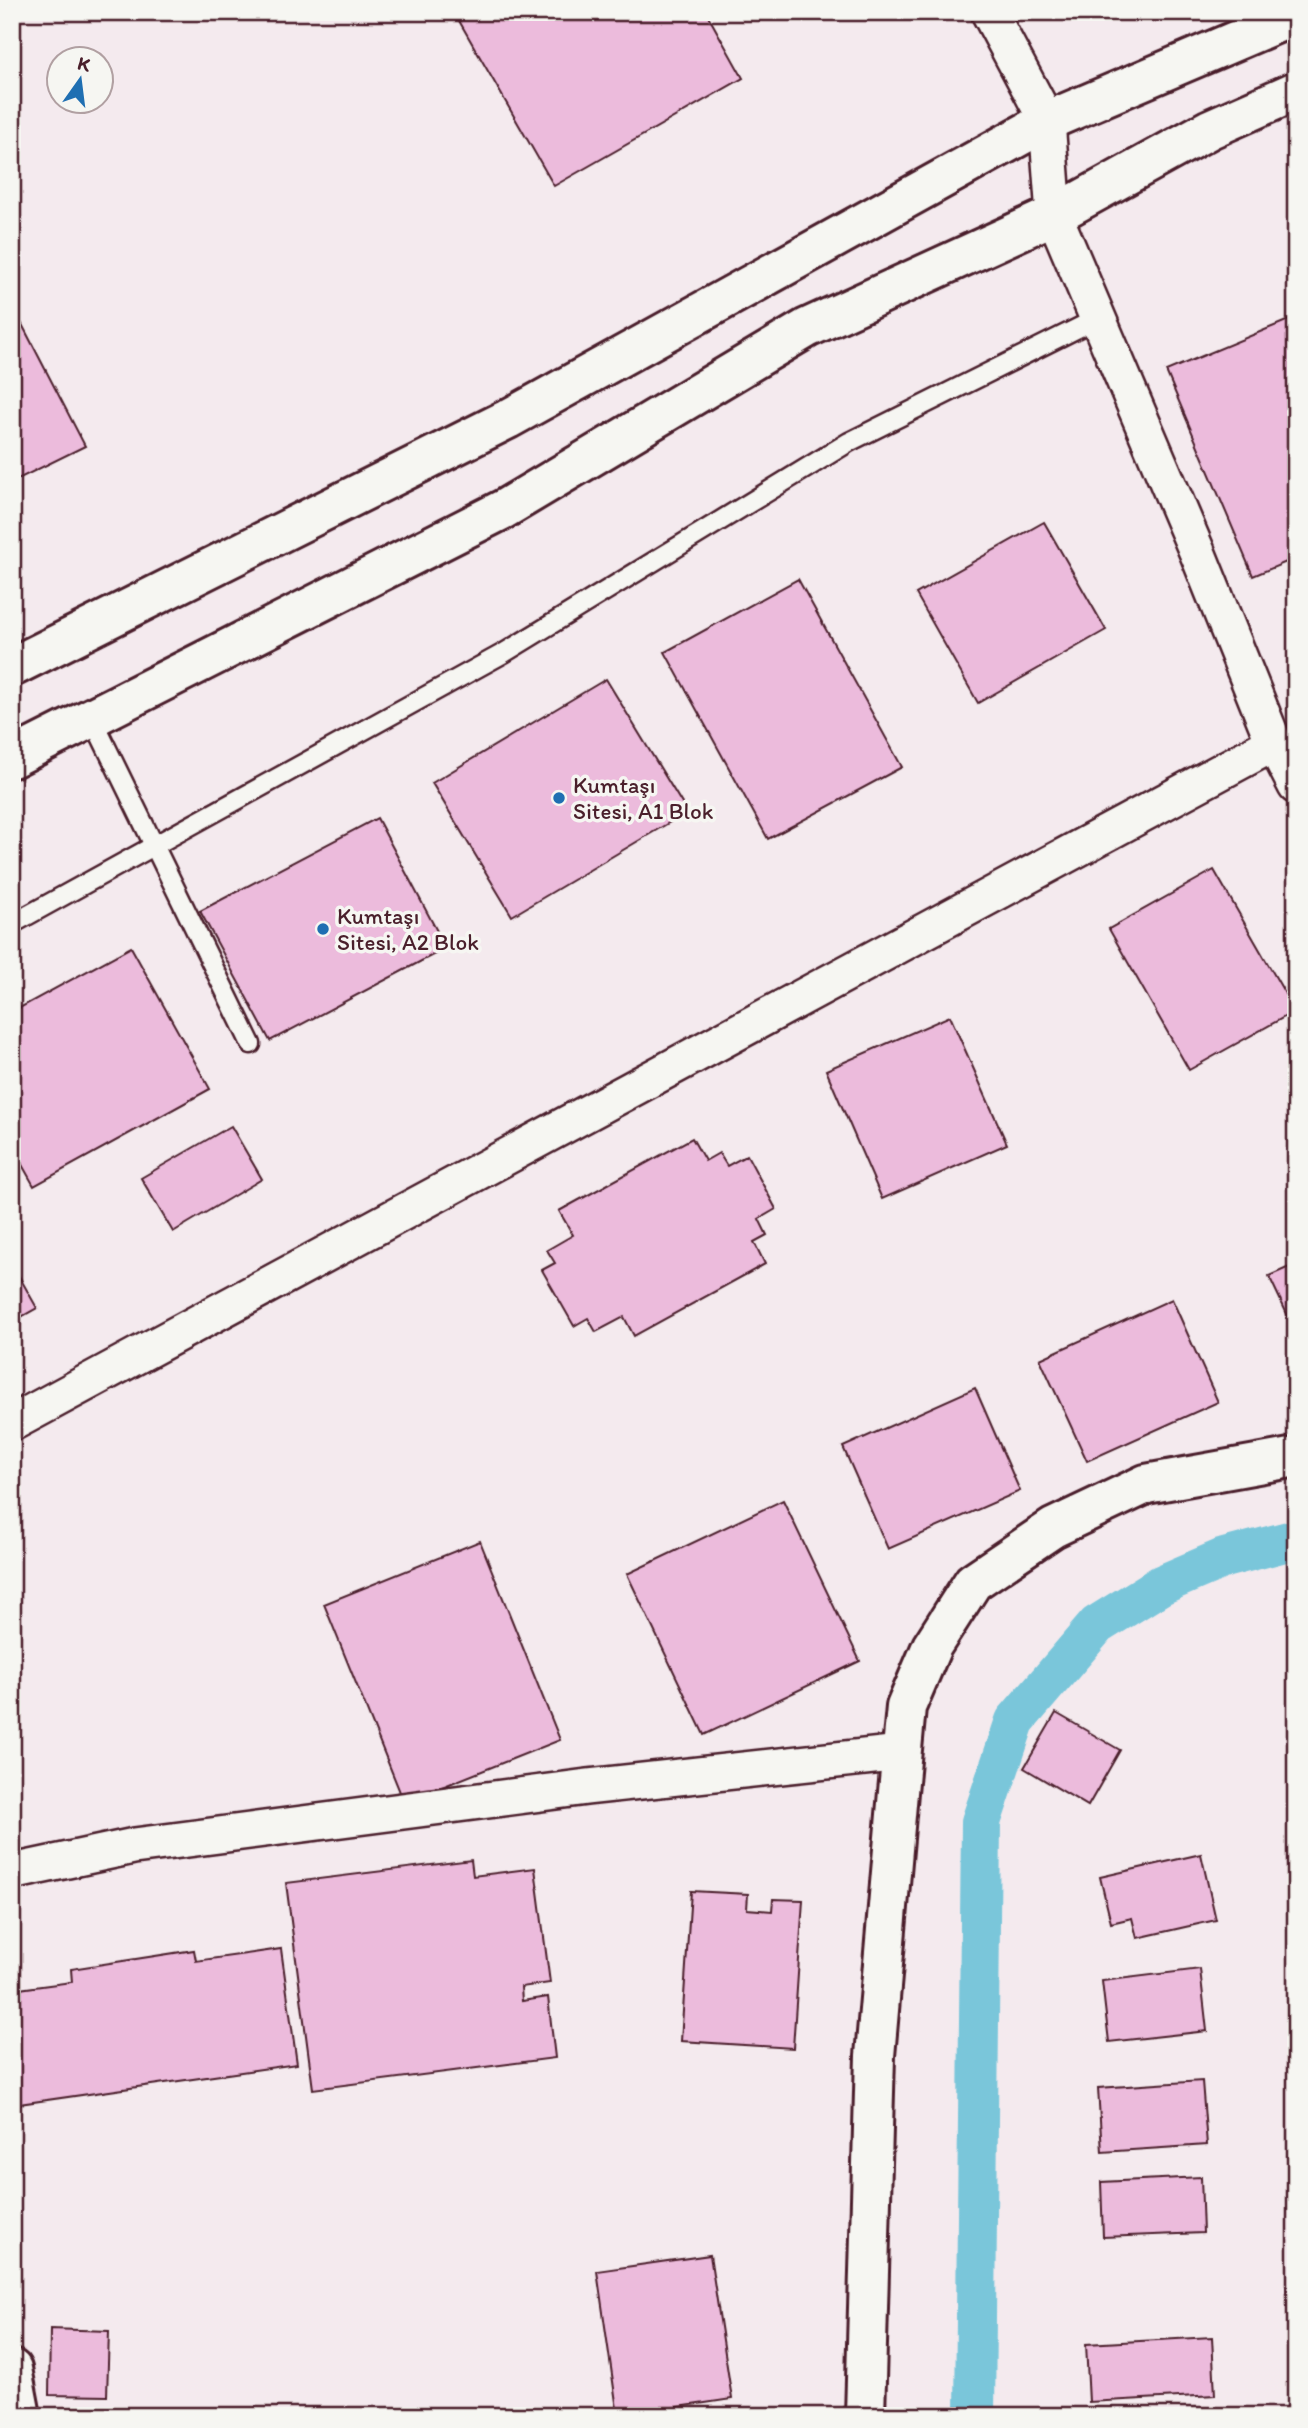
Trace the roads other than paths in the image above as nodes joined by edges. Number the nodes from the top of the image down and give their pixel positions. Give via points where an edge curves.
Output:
1 (989, 12) edge
2 (1296, 15) edge
3 (1296, 92) edge
4 (1047, 121) junction
5 (1054, 215) junction
6 (1098, 318) junction
7 (12, 667) edge
8 (92, 718) junction
9 (1274, 743) junction
10 (12, 758) edge
11 (1296, 786) edge
12 (155, 846) junction
13 (12, 925) edge
14 (251, 1044) dead end
15 (12, 1423) edge
16 (1296, 1457) edge
17 (901, 1753) junction
18 (12, 1871) edge
19 (12, 2369) edge
20 (21, 2416) edge
21 (865, 2416) edge

1 - 4 street
2 - 4 main road
3 - 5 main road via 1210,129
4 - 5 street
4 - 7 main road via 508,419
5 - 6 street
5 - 8 main road via 807,328 504,509
6 - 9 street
6 - 12 lane via 849,442 504,653
8 - 10 main road
8 - 12 lane
9 - 11 street
9 - 15 street
12 - 13 lane
12 - 14 lane
16 - 17 main road via 1146,1484 1053,1528 973,1582 932,1646 906,1707
17 - 18 street via 587,1787 134,1846
17 - 21 main road via 875,2056
19 - 20 main road

